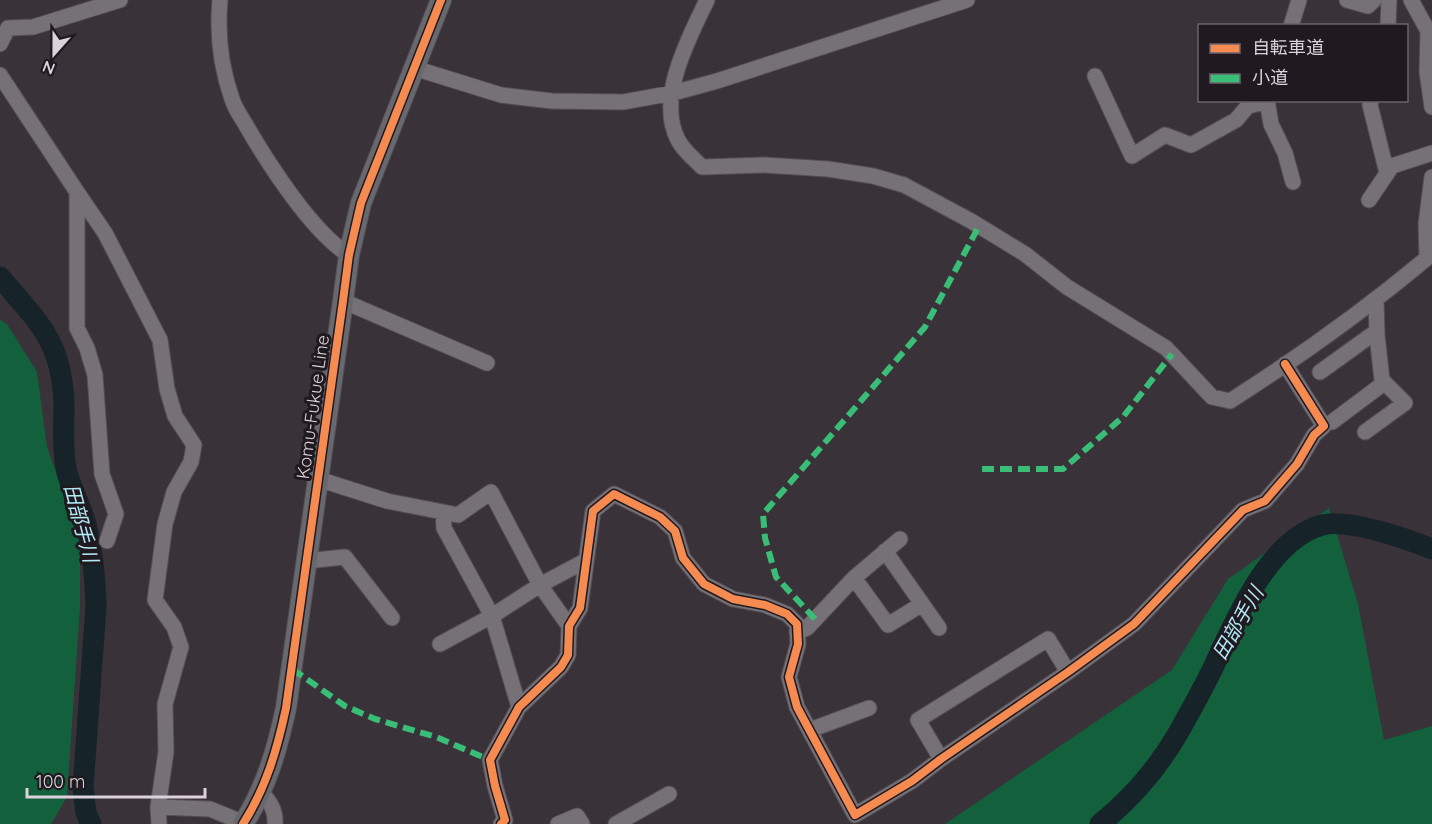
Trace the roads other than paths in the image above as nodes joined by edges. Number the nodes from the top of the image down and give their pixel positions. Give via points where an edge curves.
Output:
1 (120, 0) edge
2 (220, 0) edge
3 (441, 0) edge
4 (707, 0) edge
5 (966, 0) edge
6 (1299, 0) edge
7 (1347, 0) edge
8 (1374, 0) edge
9 (1389, 0) edge
10 (1411, 0) edge
11 (1292, 24) edge
12 (1388, 24) edge
13 (0, 44) edge
14 (1430, 51) edge
15 (414, 68) junction
16 (0, 75) edge
17 (1095, 76) dead end
18 (673, 93) junction
19 (1267, 102) edge
20 (1371, 102) edge
21 (1245, 103) edge
22 (1432, 107) edge
23 (1432, 153) edge
24 (1387, 173) junction
25 (1432, 177) edge
26 (1293, 182) dead end
27 (77, 192) junction
28 (1369, 200) dead end
29 (349, 255) junction
30 (1430, 257) edge
31 (1376, 300) junction
32 (343, 301) junction
33 (1377, 331) junction
34 (487, 363) dead end
35 (1285, 364) junction
36 (1320, 372) dead end
37 (1384, 383) junction
38 (1332, 422) dead end
39 (1365, 432) dead end
40 (318, 479) junction
41 (442, 512) junction
42 (900, 539) dead end
43 (107, 541) dead end
44 (885, 551) junction
45 (306, 561) junction
46 (585, 561) junction
47 (854, 578) junction
48 (540, 585) junction
49 (922, 604) junction
50 (492, 615) junction
51 (392, 618) dead end
52 (569, 626) junction
53 (939, 628) dead end
54 (797, 632) junction
55 (440, 644) dead end
56 (1068, 672) junction
57 (519, 707) junction
58 (869, 708) dead end
59 (810, 730) junction
60 (941, 759) junction
61 (261, 792) junction
62 (669, 794) dead end
63 (158, 807) junction
64 (244, 823) edge
65 (159, 824) edge
66 (275, 824) edge
67 (501, 824) edge
68 (558, 824) edge
69 (582, 824) edge
70 (616, 824) edge

1 - 13 street via 33,27 8,28
2 - 29 street via 222,65 232,102 308,214
3 - 15 main road, Komu-Fukue Line
4 - 18 street via 681,53
5 - 18 street
6 - 11 street
7 - 8 street via 1368,6
9 - 12 street
10 - 14 street via 1428,31
14 - 22 street via 1426,72
15 - 18 street via 530,100 623,102
15 - 29 main road, Komu-Fukue Line via 361,202
16 - 27 street
17 - 21 street via 1132,156 1165,135 1191,145 1236,120
18 - 35 street via 670,116 678,141 702,168 764,165 828,169 904,185 1025,254 1067,287 1166,348 1212,397 1230,401
19 - 26 street via 1271,124
20 - 24 street
23 - 24 street via 1392,166
24 - 28 street
25 - 30 street via 1426,224
27 - 43 street via 77,328 95,375 102,474 116,514
27 - 63 street via 105,233 160,340 175,416 194,445 191,462 174,492 165,524 156,600 174,627 181,647 165,704 166,752
29 - 32 main road, Komu-Fukue Line
30 - 31 street
31 - 33 street
31 - 35 street
32 - 34 street
32 - 40 main road, Komu-Fukue Line
33 - 36 street
33 - 37 street
35 - 56 street via 1324,426 1265,501 1243,510 1134,624
37 - 38 street
37 - 39 street via 1405,403
40 - 41 street via 387,501
40 - 45 main road, Komu-Fukue Line
41 - 48 street via 458,515 491,492
41 - 50 street via 444,528
42 - 44 street
44 - 47 street
44 - 49 street
45 - 51 street via 345,557
45 - 61 main road, Komu-Fukue Line via 286,708 277,749
46 - 48 street
46 - 52 street via 580,608
46 - 54 street via 593,511 614,494 660,517 675,531 683,558 704,584 733,598 787,614 796,624
47 - 49 street via 888,625
47 - 54 street via 807,628
48 - 50 street
48 - 52 street
49 - 53 street
50 - 55 street
50 - 57 street
52 - 57 street via 568,656
54 - 59 street via 798,644 789,677 797,707
56 - 60 street
56 - 60 street via 1048,639 918,720
57 - 67 street via 490,760 505,820
58 - 59 street
59 - 60 street via 855,815 912,782
61 - 64 main road, Komu-Fukue Line
61 - 66 street via 272,804
62 - 70 street
63 - 64 street via 210,810
63 - 65 street
68 - 69 street via 577,816

